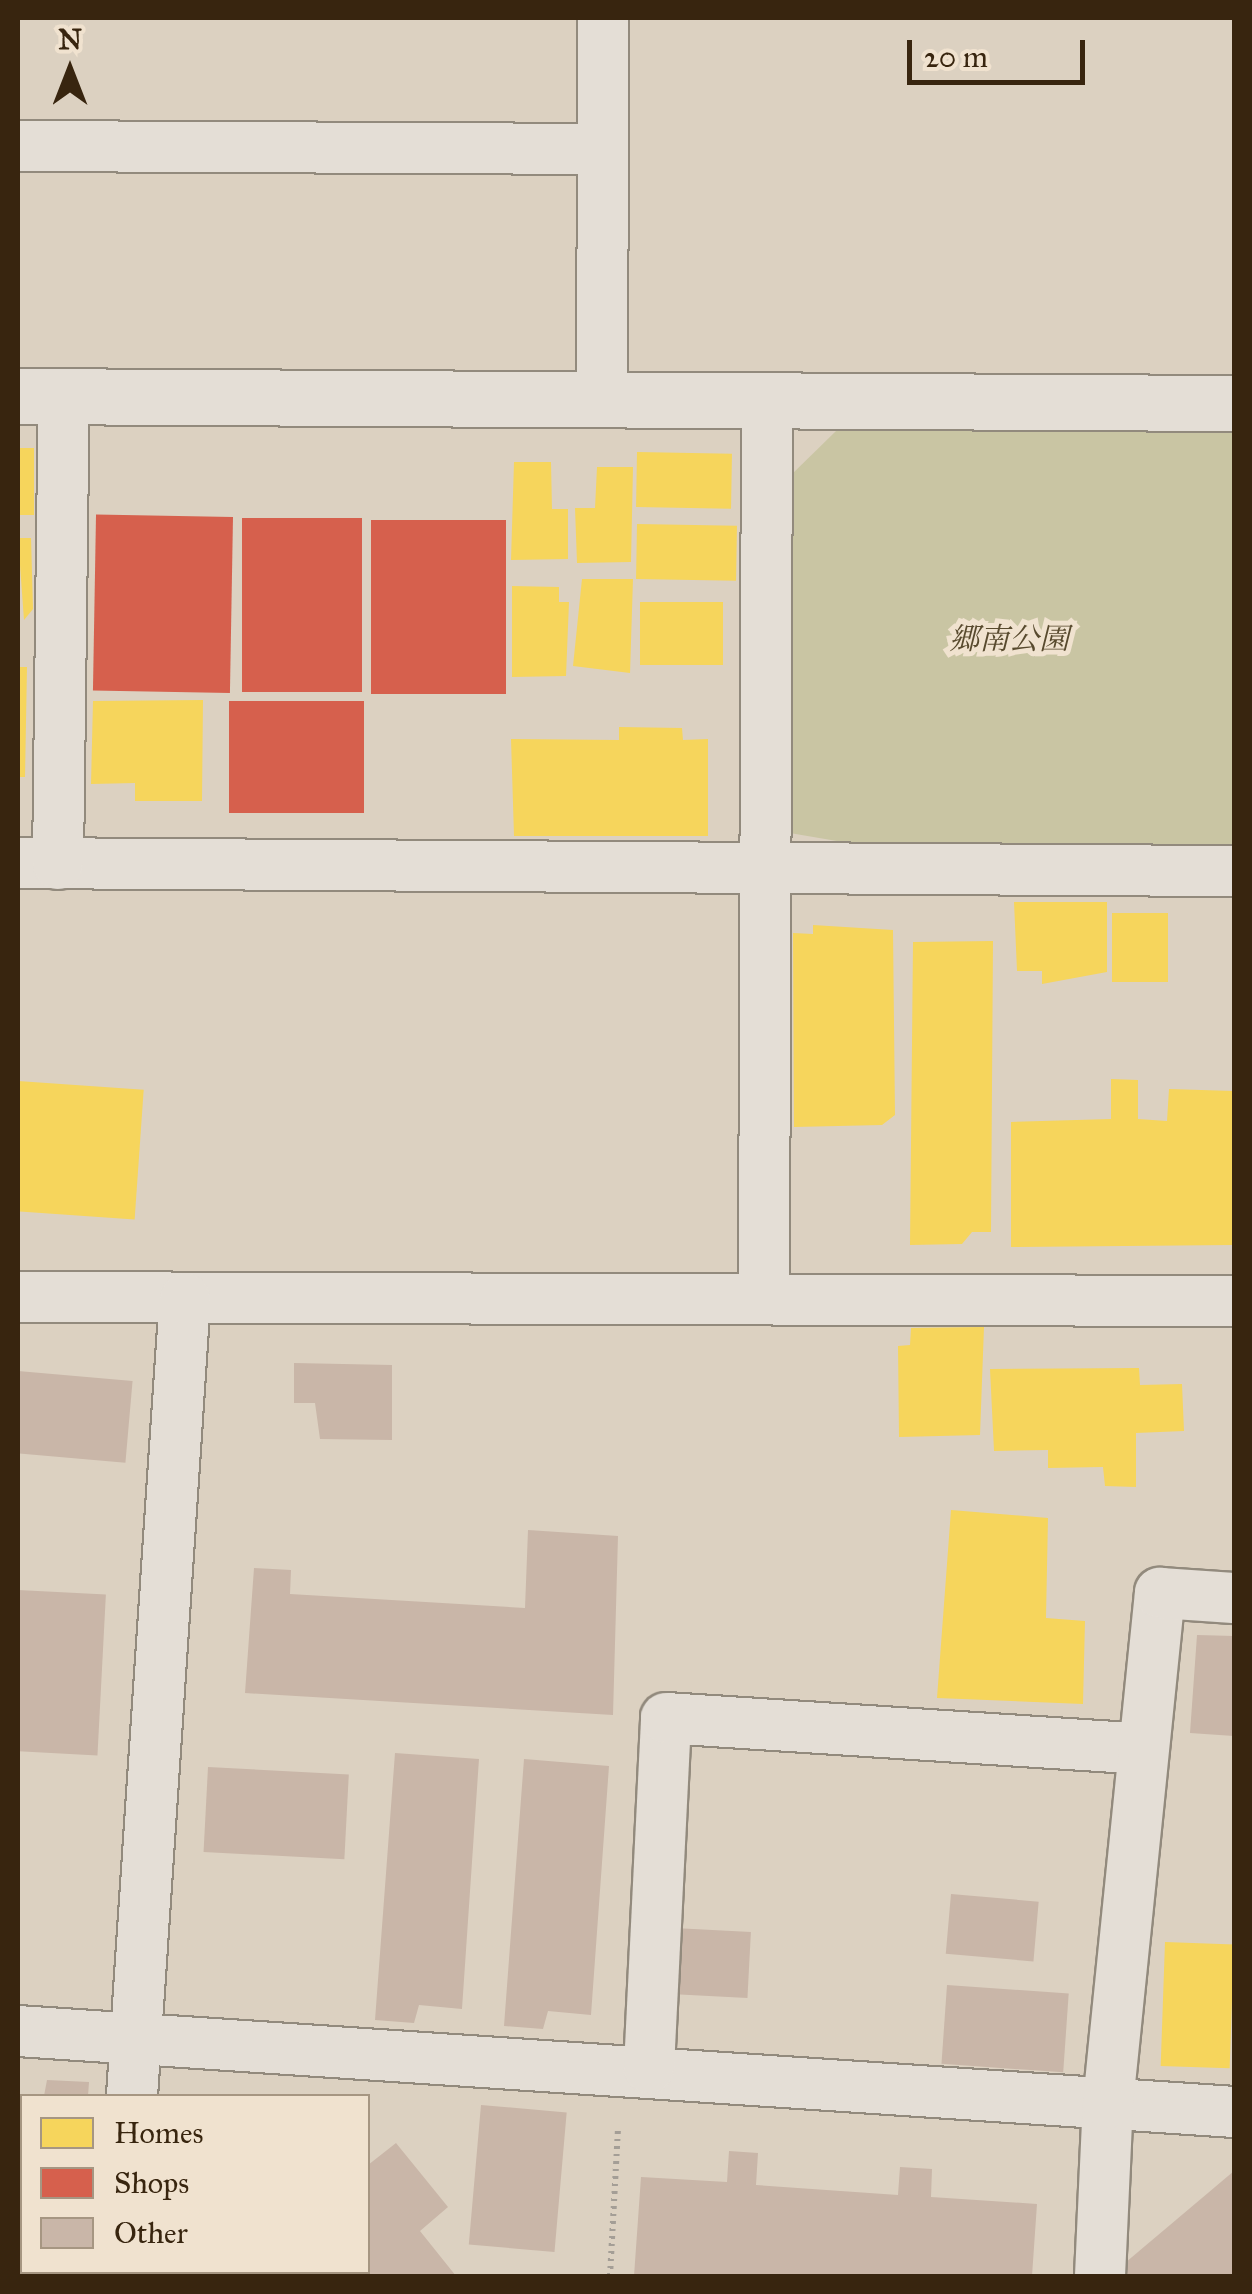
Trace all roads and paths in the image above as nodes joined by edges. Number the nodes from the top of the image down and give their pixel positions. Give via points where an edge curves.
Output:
1 (603, 18) edge
2 (18, 146) edge
3 (602, 149) junction
4 (41, 396) edge
5 (602, 397) junction
6 (767, 398) junction
7 (1234, 403) edge
8 (38, 864) edge
9 (1234, 871) edge
10 (768, 872) junction
11 (764, 1293) junction
12 (18, 1298) edge
13 (185, 1299) junction
14 (1234, 1301) edge
15 (1234, 1598) edge
16 (1142, 1750) junction
17 (18, 2032) edge
18 (136, 2040) junction
19 (635, 2067) junction
20 (132, 2094) edge
21 (1108, 2104) junction
22 (1234, 2112) edge
23 (610, 2276) edge
24 (1100, 2276) edge

1 - 3 street
2 - 3 street
3 - 5 street
4 - 5 street
4 - 8 street
5 - 6 street
6 - 7 street
6 - 10 street
8 - 10 street
9 - 10 street
10 - 11 street
11 - 13 street
11 - 14 street
12 - 13 street
13 - 18 street
15 - 16 street via 1160,1592
16 - 19 street via 666,1718
16 - 21 street
17 - 18 street
18 - 19 street
18 - 20 street
19 - 21 street
19 - 23 path
21 - 22 street
21 - 24 street

